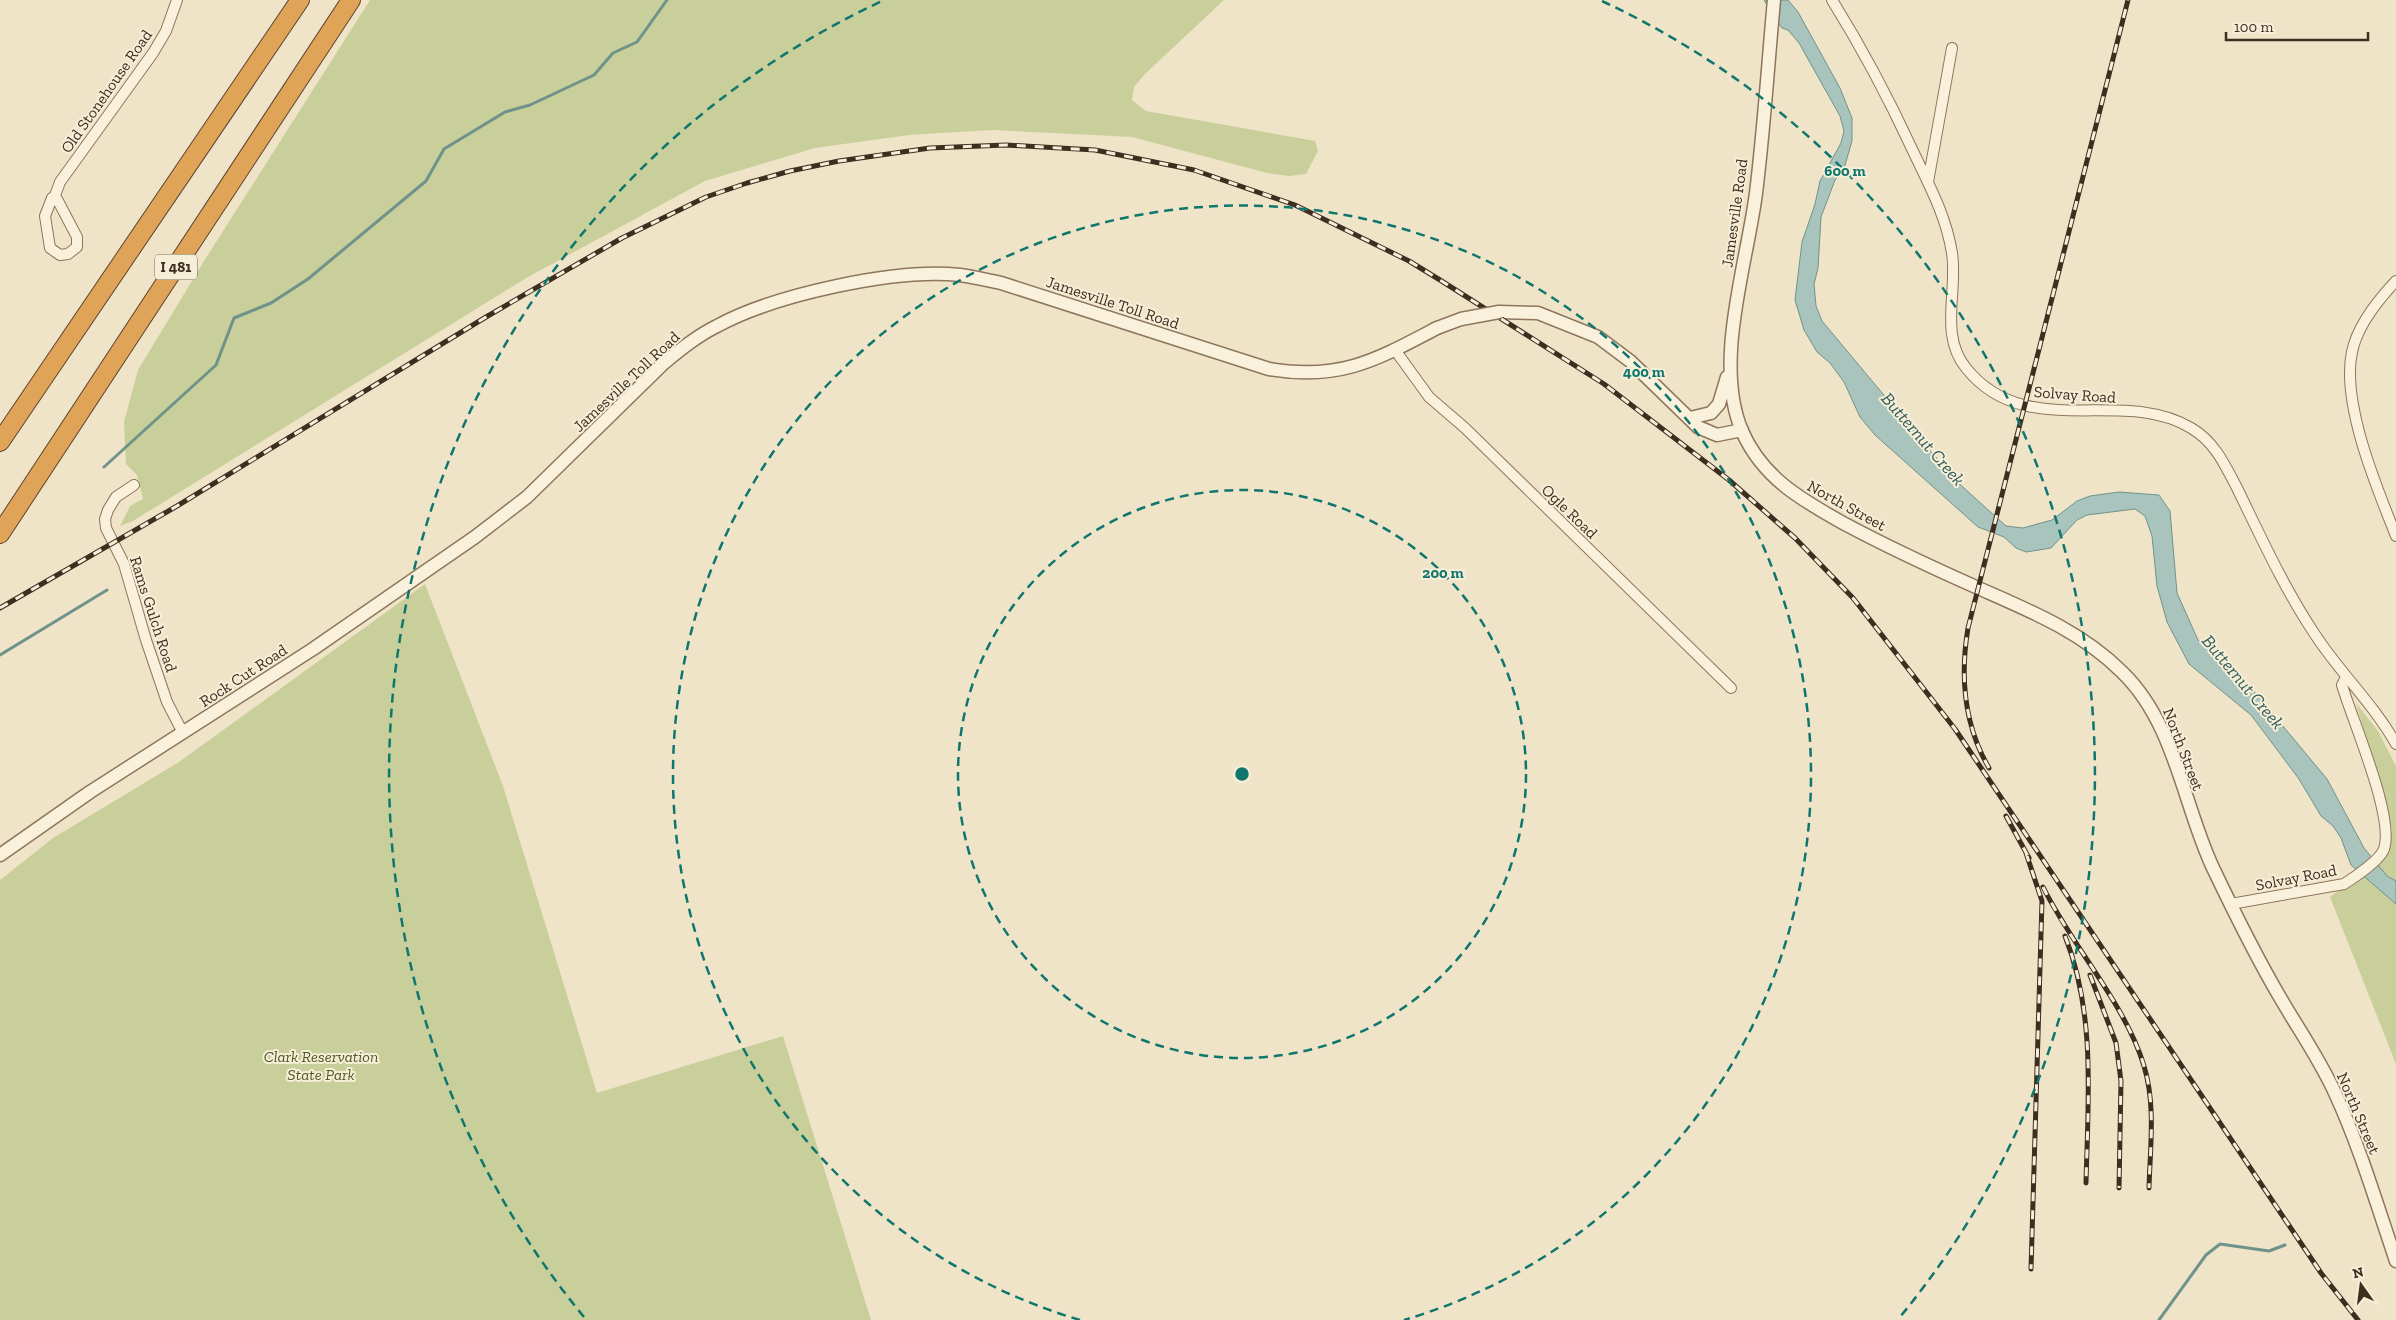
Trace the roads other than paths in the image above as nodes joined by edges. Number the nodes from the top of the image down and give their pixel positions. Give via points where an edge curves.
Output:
1 (178, 0) edge
2 (300, 0) edge
3 (351, 0) edge
4 (1774, 0) edge
5 (1832, 0) edge
6 (1952, 48) dead end
7 (1928, 182) junction
8 (54, 198) junction
9 (2396, 282) edge
10 (1395, 350) junction
11 (1730, 362) junction
12 (1690, 418) junction
13 (1742, 430) junction
14 (0, 442) edge
15 (134, 485) dead end
16 (500, 518) joint
17 (0, 534) edge
18 (2396, 536) edge
19 (2346, 676) junction
20 (1731, 688) dead end
21 (183, 733) junction
22 (2396, 744) edge
23 (0, 855) edge
24 (2231, 904) junction
25 (2396, 1261) edge

1 - 8 street, Old Stonehouse Road via 154,53 60,182
2 - 14 highway, I 481
3 - 17 highway, I 481
4 - 11 street, Jamesville Road via 1756,196
5 - 7 street, Solvay Road via 1862,48
6 - 7 street
7 - 19 street, Solvay Road via 1948,230 1953,260 1951,326 1957,354 1964,366 1993,393 2032,407 2062,411 2137,412 2168,417 2192,428 2222,459 2314,634
8 - 8 street, Old Stonehouse Road via 45,216 50,246 55,253 68,254 77,247 77,237
9 - 18 street via 2370,314 2357,338 2352,352 2350,380 2368,460
10 - 12 street, Jamesville Toll Road, bridge via 1461,319 1487,313 1544,315 1609,343
10 - 16 street, Jamesville Toll Road via 1346,370 1296,374 1269,370 1001,283 959,275 917,274 860,282 760,308 717,326 686,344 527,497
10 - 20 street, Ogle Road via 1429,397 1465,428
11 - 12 street via 1719,404 1711,414
11 - 13 street, Jamesville Road via 1734,409
12 - 13 street, Jamesville Toll Road via 1698,427 1717,435
13 - 24 street, North Street via 1765,469 1800,499 1919,562 2053,622 2088,643 2121,671 2151,709 2161,728 2197,830
15 - 21 street, Rams Gulch Road via 116,498 108,510 106,528 124,564 167,702
16 - 21 street, Rock Cut Road via 313,649
19 - 22 street, Solvay Road via 2373,708
19 - 24 street, Solvay Road via 2342,685 2374,778 2384,819 2384,850 2344,884
21 - 23 street, Rock Cut Road
24 - 25 street, North Street via 2278,995 2335,1092

